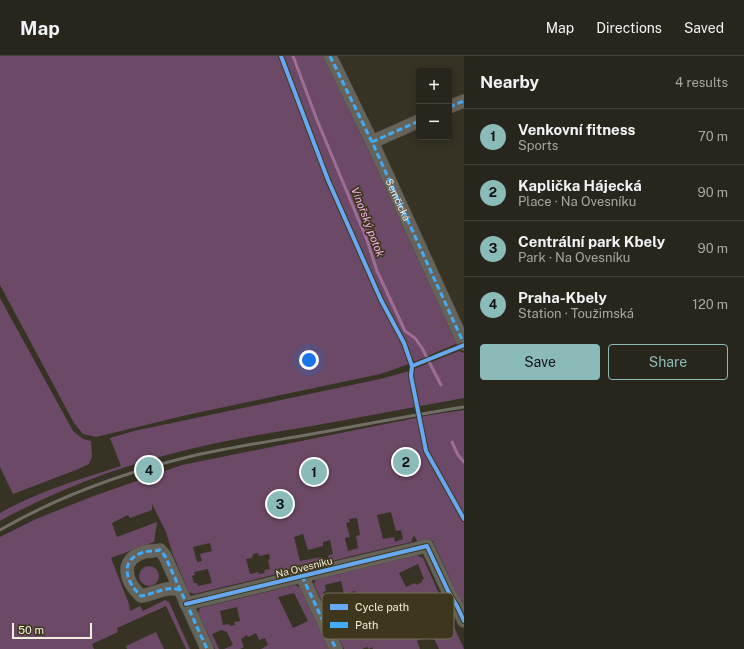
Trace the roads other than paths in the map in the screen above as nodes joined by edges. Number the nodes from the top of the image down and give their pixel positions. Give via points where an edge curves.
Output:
1 (330, 56) edge
2 (464, 101) edge
3 (452, 106) edge
4 (416, 122) edge
5 (372, 142) junction
6 (464, 344) edge
7 (302, 576) junction
8 (180, 590) dead end
9 (448, 593) edge
10 (454, 602) edge
11 (186, 604) junction
12 (322, 619) edge
13 (464, 621) edge
14 (331, 639) edge
15 (207, 649) edge
16 (336, 649) edge

1 - 5 street, Semčická
2 - 3 street
4 - 5 street
5 - 6 street, Semčická
7 - 9 street, Na Ovesníku via 427,546
7 - 11 street, Na Ovesníku
7 - 12 street
8 - 11 street
10 - 13 street, Na Ovesníku
11 - 15 street
14 - 16 street

